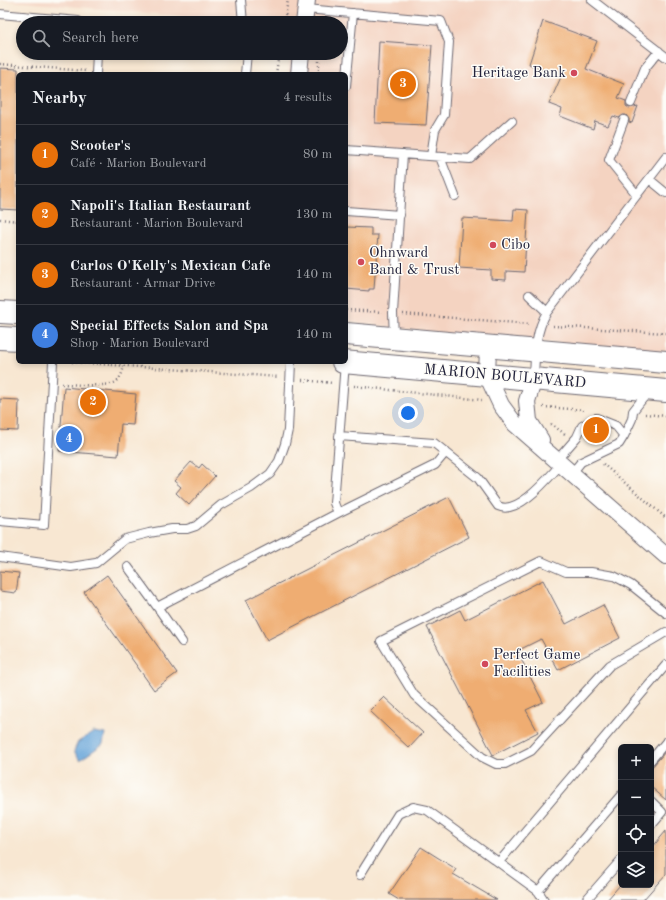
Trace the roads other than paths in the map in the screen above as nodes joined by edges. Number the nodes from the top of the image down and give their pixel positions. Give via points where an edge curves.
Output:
1 (241, 0) edge
2 (592, 0) edge
3 (306, 11) edge
4 (353, 13) junction
5 (0, 14) edge
6 (22, 16) edge
7 (242, 16) edge
8 (659, 51) junction
9 (666, 57) edge
10 (97, 60) edge
11 (246, 60) edge
12 (300, 60) edge
13 (96, 72) edge
14 (245, 72) edge
15 (299, 72) edge
16 (347, 72) edge
17 (631, 103) dead end
18 (624, 120) dead end
19 (512, 121) dead end
20 (348, 150) edge
21 (403, 154) junction
22 (436, 157) junction
23 (666, 157) edge
24 (649, 179) junction
25 (666, 193) edge
26 (637, 195) junction
27 (455, 196) dead end
28 (348, 211) edge
29 (400, 215) junction
30 (529, 295) dead end
31 (0, 312) edge
32 (547, 312) junction
33 (16, 313) edge
34 (348, 334) edge
35 (0, 338) edge
36 (16, 339) edge
37 (394, 339) junction
38 (488, 348) junction
39 (535, 351) junction
40 (348, 362) edge
41 (666, 362) edge
42 (53, 364) edge
43 (291, 364) edge
44 (344, 364) edge
45 (487, 375) junction
46 (534, 379) junction
47 (658, 390) edge
48 (339, 436) junction
49 (624, 436) junction
50 (446, 452) junction
51 (560, 463) junction
52 (338, 513) junction
53 (0, 521) edge
54 (666, 556) edge
55 (0, 557) edge
56 (128, 567) dead end
57 (158, 608) junction
58 (666, 614) edge
59 (666, 632) edge
60 (182, 642) dead end
61 (666, 665) edge
62 (666, 742) edge
63 (654, 756) edge
64 (618, 798) edge
65 (654, 804) edge
66 (654, 821) edge
67 (499, 862) junction
68 (618, 863) edge
69 (360, 875) dead end
70 (538, 891) junction
71 (544, 900) edge
72 (586, 900) edge

1 - 7 lane
2 - 8 lane
3 - 4 lane
4 - 16 lane
4 - 22 lane via 441,21 450,42 444,115 435,130
5 - 6 lane
8 - 9 lane
8 - 17 lane via 645,68
10 - 13 lane
11 - 14 lane
12 - 15 street
18 - 26 lane via 609,160
19 - 22 lane via 470,159
20 - 21 lane
21 - 22 lane
21 - 29 lane
22 - 27 lane
23 - 24 lane
24 - 25 lane
24 - 26 lane
26 - 32 lane
28 - 29 lane
29 - 37 lane via 393,313
30 - 32 lane
31 - 33 main road
32 - 39 lane via 540,325
34 - 37 main road, MARION BOULEVARD
35 - 36 main road
37 - 38 main road, MARION BOULEVARD
38 - 39 main road, MARION BOULEVARD
38 - 45 street
39 - 41 main road, MARION BOULEVARD
39 - 46 lane
40 - 45 main road, MARION BOULEVARD
42 - 53 lane via 44,525
43 - 55 lane via 288,430 279,461 270,474 221,505 196,526 126,539 96,563 72,567
44 - 48 lane
45 - 46 main road, MARION BOULEVARD
45 - 51 street via 500,402 515,424
46 - 47 main road, MARION BOULEVARD
46 - 51 street via 528,402 529,420
47 - 49 lane via 633,411
48 - 50 lane via 434,443
48 - 52 lane via 334,503
49 - 51 lane via 619,444 581,462
49 - 51 lane via 616,426 596,418 582,426
50 - 51 lane via 478,478 498,506 508,508 535,494
50 - 52 lane via 435,465
51 - 54 street
52 - 57 lane
56 - 57 lane
57 - 60 lane
58 - 59 lane via 631,585 614,576 591,572 566,572 541,561 381,641 414,695 482,758 496,764 505,764 531,751 610,665
61 - 67 lane
62 - 63 lane
64 - 70 lane
65 - 66 lane via 662,812
67 - 69 lane via 427,810 412,807 398,814
67 - 70 lane
68 - 72 lane
70 - 71 lane

